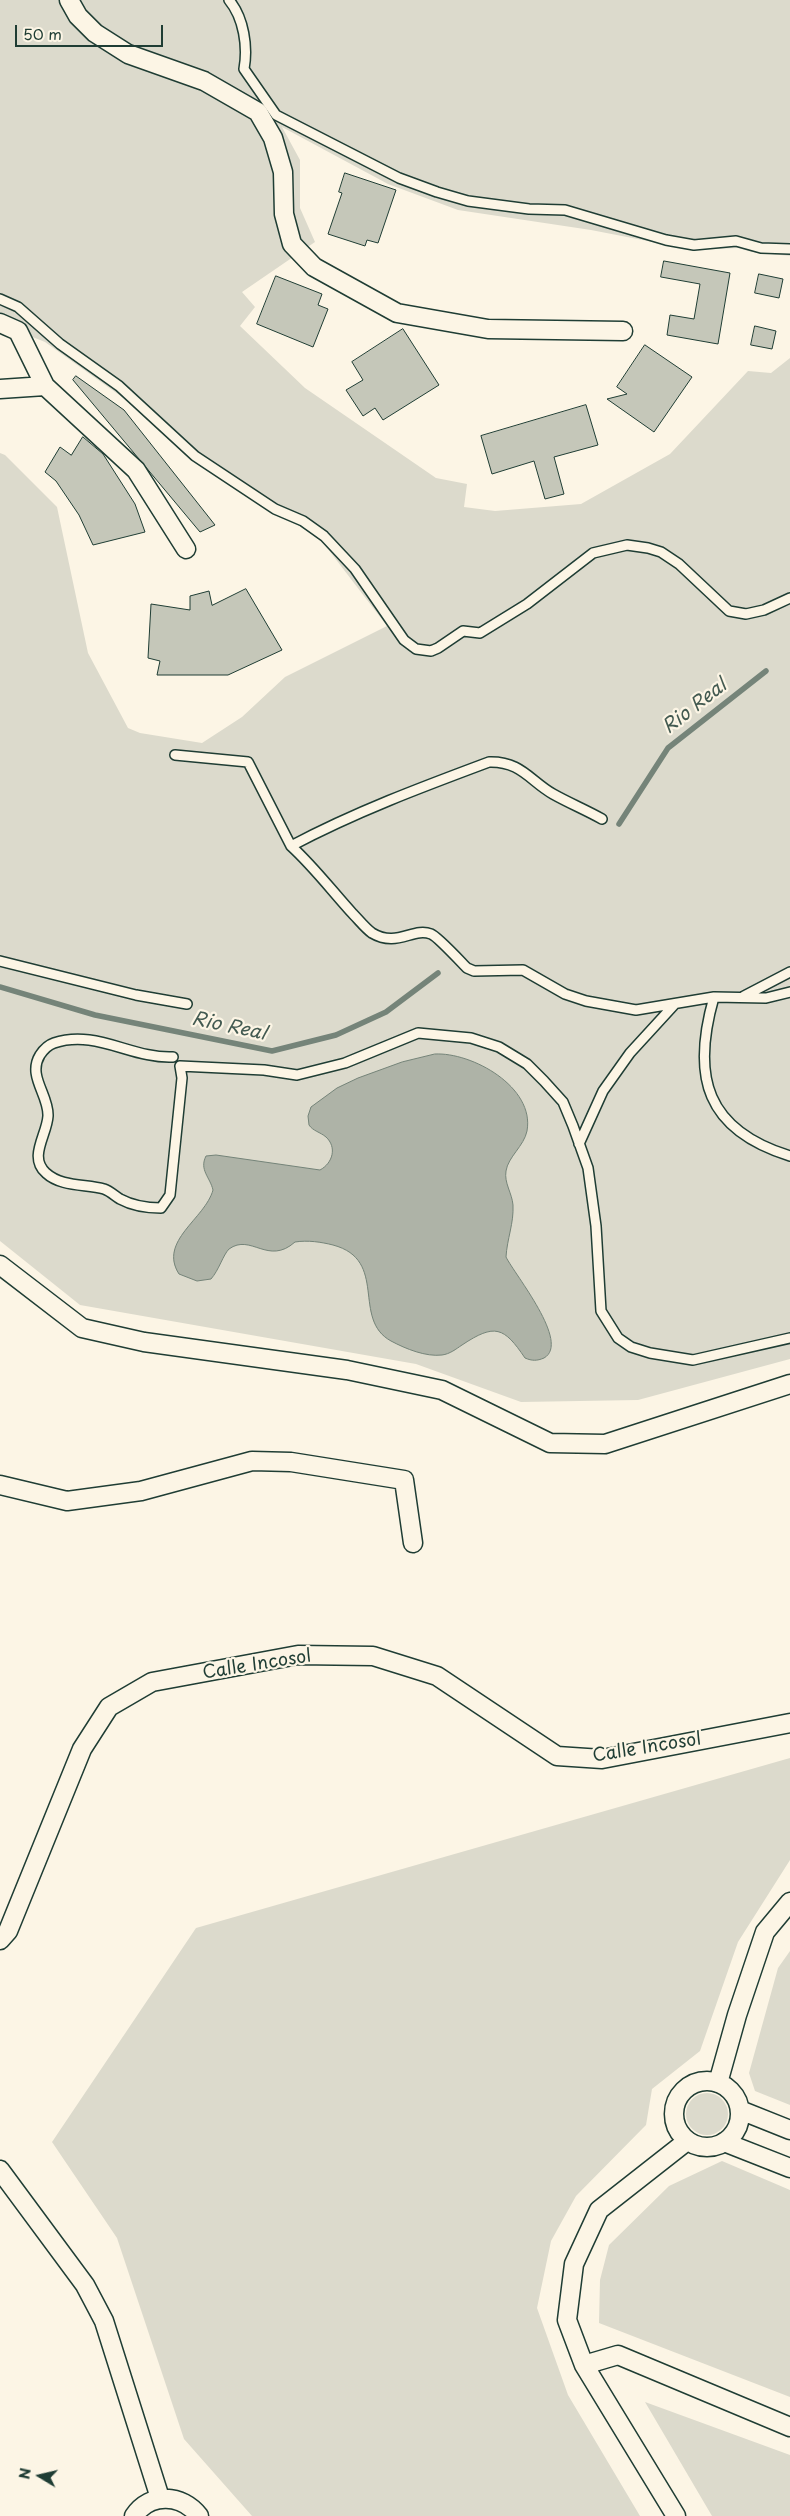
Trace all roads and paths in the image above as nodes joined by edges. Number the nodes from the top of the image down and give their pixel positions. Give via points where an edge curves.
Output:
1 (68, 0) edge
2 (229, 0) edge
3 (790, 249) edge
4 (0, 299) edge
5 (0, 324) edge
6 (622, 331) dead end
7 (45, 386) junction
8 (0, 389) edge
9 (186, 549) dead end
10 (790, 598) edge
11 (175, 755) dead end
12 (602, 819) dead end
13 (291, 846) junction
14 (0, 961) edge
15 (790, 972) edge
16 (790, 992) edge
17 (744, 996) junction
18 (714, 997) junction
19 (187, 1004) dead end
20 (674, 1005) junction
21 (173, 1058) dead end
22 (579, 1144) junction
23 (790, 1156) edge
24 (0, 1265) edge
25 (790, 1338) edge
26 (790, 1384) edge
27 (0, 1485) edge
28 (413, 1543) dead end
29 (790, 1724) edge
30 (790, 1902) edge
31 (0, 1940) edge
32 (718, 2083) junction
33 (740, 2110) junction
34 (790, 2130) edge
35 (687, 2141) junction
36 (724, 2142) junction
37 (790, 2168) edge
38 (0, 2170) edge
39 (584, 2365) junction
40 (790, 2427) edge
41 (160, 2498) junction
42 (134, 2516) edge
43 (199, 2516) edge
44 (676, 2516) edge

1 - 6 street via 95,33 128,54 204,81 258,112 273,138 283,172 284,214 292,244 314,267 397,313 488,330
2 - 3 lane via 241,19 246,57 244,69 276,115 399,178 468,201 565,210 694,246 736,241 761,248
4 - 10 lane via 18,307 60,344 119,386 195,456 275,509 303,521 324,536 355,569 404,640 416,649 431,651 463,631 480,633 528,604 593,553 627,545 661,552 729,611 746,614
5 - 7 street via 18,331
7 - 8 street
7 - 9 street via 136,470
11 - 13 lane via 248,762
12 - 13 lane via 550,793 526,771 490,762 403,794
13 - 20 lane via 314,867 371,932 384,938 433,934 467,968 523,970 566,994 586,1001 636,1010
14 - 19 lane via 136,995
15 - 17 lane
16 - 17 lane via 766,998
17 - 18 lane
18 - 20 lane
18 - 23 lane via 703,1050 712,1098 737,1131 761,1146
20 - 22 lane via 630,1053 604,1091
21 - 22 lane via 155,1058 86,1039 52,1043 44,1049 37,1060 36,1071 48,1106 38,1154 39,1164 46,1173 59,1181 105,1190 143,1208 160,1208 170,1195 173,1176 182,1078 180,1066 297,1075 345,1063 418,1033 471,1038 499,1047 527,1064 563,1102
22 - 25 lane via 588,1168 596,1226 601,1311 618,1338 631,1347 650,1353 693,1360
24 - 26 street via 82,1328 144,1342 347,1370 442,1390 550,1443 605,1444
27 - 28 street via 67,1501 141,1491 252,1460 291,1462 404,1480
29 - 31 street, Calle Incosol via 602,1759 557,1756 437,1676 374,1656 298,1655 152,1682 109,1707 82,1748 8,1931
30 - 32 street via 765,1932
32 - 33 street via 733,2093
32 - 35 street via 698,2082 678,2098 675,2124
33 - 34 street
33 - 36 street via 737,2128
35 - 36 street via 706,2147
35 - 39 street via 599,2210 574,2264 567,2320
36 - 37 street
38 - 41 street via 85,2285 104,2321
39 - 40 street via 618,2355
39 - 44 street
41 - 42 street via 148,2502
41 - 43 street via 183,2502

